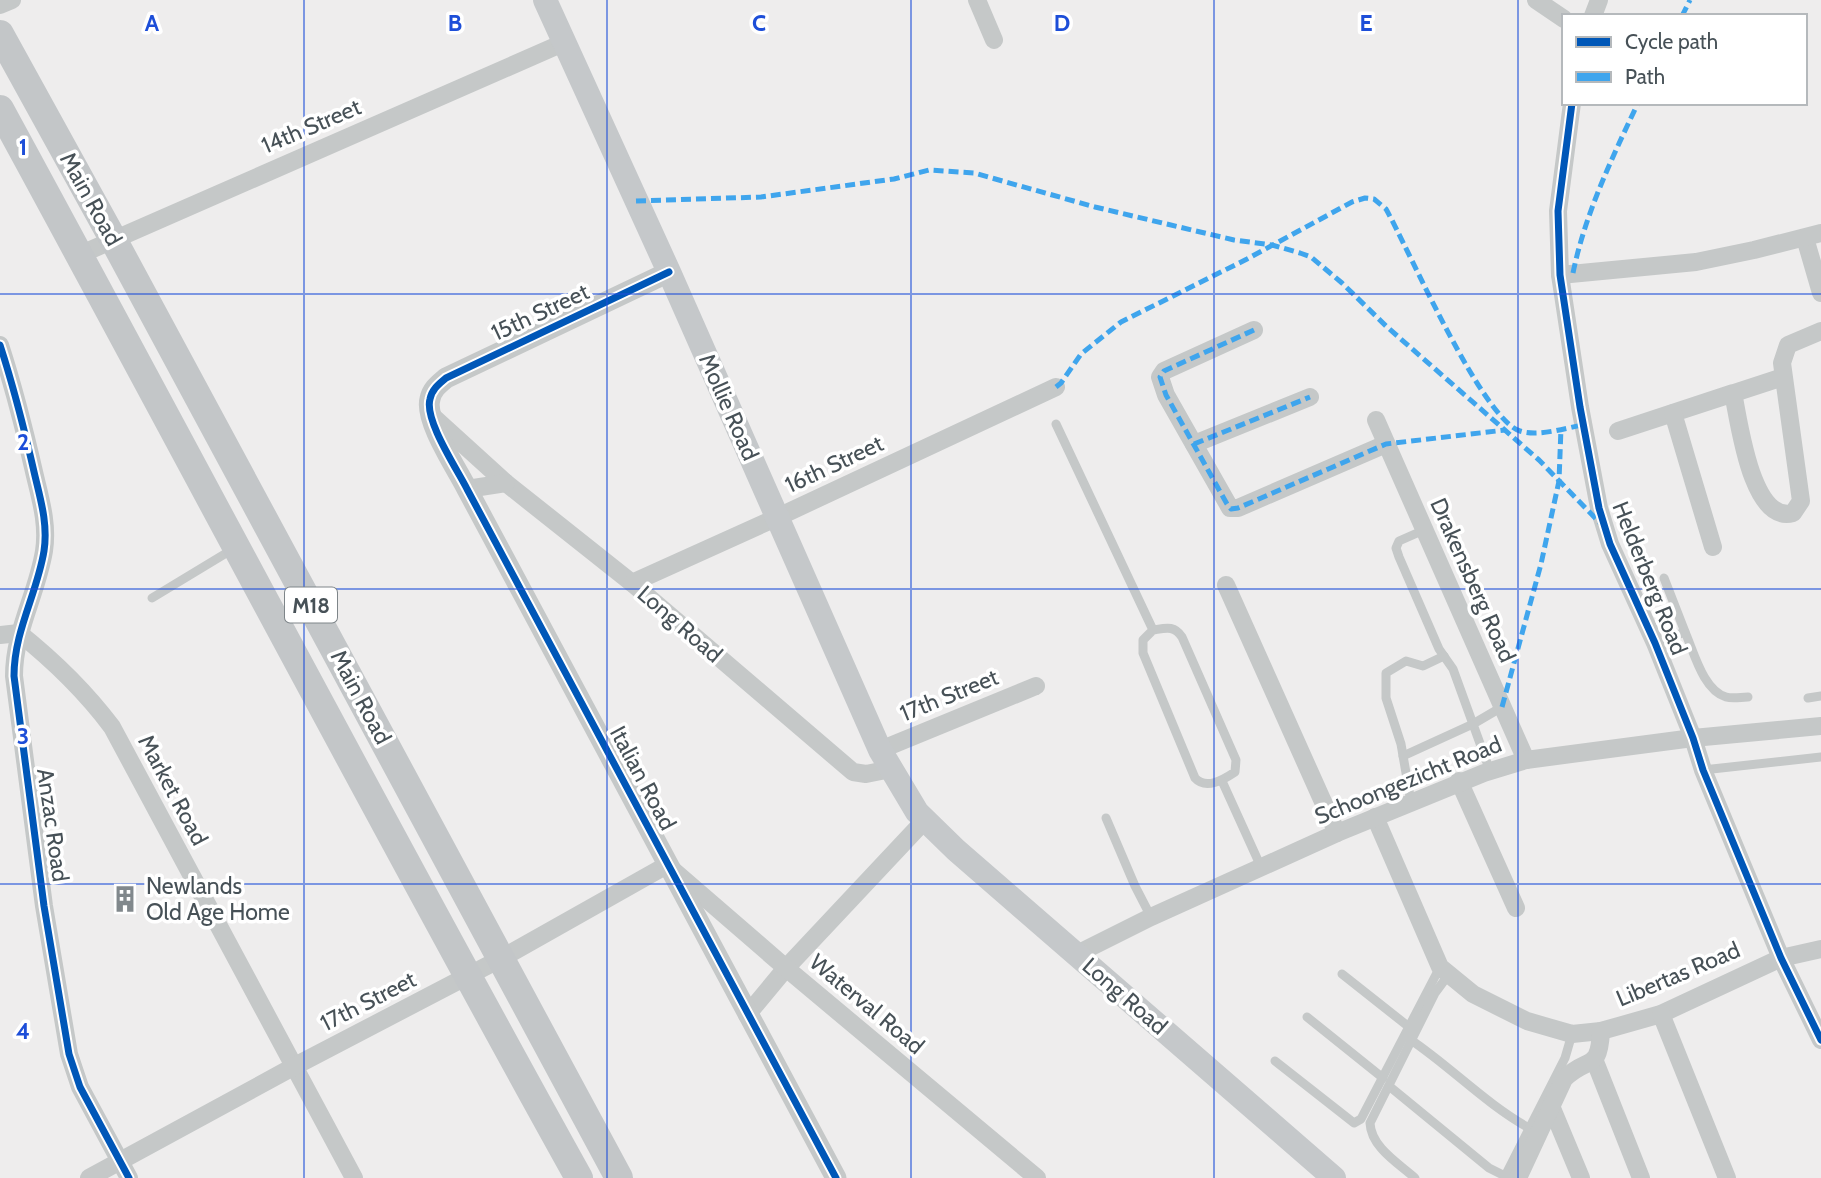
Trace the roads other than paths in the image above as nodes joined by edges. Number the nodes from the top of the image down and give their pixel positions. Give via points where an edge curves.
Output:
1 (12, 0) edge
2 (545, 0) edge
3 (977, 0) edge
4 (1535, 0) edge
5 (0, 5) edge
6 (1562, 18) edge
7 (0, 34) edge
8 (994, 40) dead end
9 (563, 43) junction
10 (1572, 105) edge
11 (1, 113) edge
12 (1813, 235) edge
13 (113, 239) junction
14 (79, 255) junction
15 (669, 272) junction
16 (1560, 275) junction
17 (1821, 293) edge
18 (1254, 330) dead end
19 (1821, 331) edge
20 (0, 345) edge
21 (1783, 377) junction
22 (1056, 387) dead end
23 (1733, 393) junction
24 (1310, 397) dead end
25 (431, 404) junction
26 (1673, 413) junction
27 (1376, 420) dead end
28 (1056, 424) dead end
29 (1194, 444) junction
30 (1386, 444) junction
31 (506, 483) junction
32 (467, 489) junction
33 (778, 517) junction
34 (1424, 530) junction
35 (238, 546) junction
36 (1713, 547) dead end
37 (1664, 578) dead end
38 (632, 583) junction
39 (1226, 586) dead end
40 (152, 598) dead end
41 (1153, 630) junction
42 (1685, 632) junction
43 (19, 633) junction
44 (0, 635) edge
45 (1655, 643) junction
46 (1444, 656) junction
47 (1036, 686) dead end
48 (1821, 696) edge
49 (1748, 697) dead end
50 (1808, 698) dead end
51 (1502, 707) junction
52 (1473, 724) junction
53 (1821, 726) edge
54 (1693, 738) junction
55 (1403, 756) junction
56 (1821, 757) edge
57 (885, 760) junction
58 (1526, 760) junction
59 (1703, 770) junction
60 (1490, 771) junction
61 (1222, 781) junction
62 (1460, 781) junction
63 (1411, 802) junction
64 (920, 817) junction
65 (1376, 817) junction
66 (1106, 818) dead end
67 (1337, 833) junction
68 (667, 864) junction
69 (1261, 867) junction
70 (1517, 908) dead end
71 (1151, 917) junction
72 (1821, 949) edge
73 (1077, 954) junction
74 (502, 958) junction
75 (1781, 958) junction
76 (786, 968) junction
77 (1445, 970) junction
78 (1342, 974) dead end
79 (467, 977) junction
80 (1661, 1014) junction
81 (747, 1015) junction
82 (1307, 1017) dead end
83 (1409, 1027) junction
84 (1601, 1031) junction
85 (1572, 1034) junction
86 (1411, 1040) junction
87 (1821, 1040) edge
88 (1594, 1059) junction
89 (1275, 1060) dead end
90 (293, 1066) junction
91 (1386, 1082) junction
92 (1551, 1106) junction
93 (1529, 1128) junction
94 (120, 1161) junction
95 (1327, 1176) edge
96 (1509, 1177) edge
97 (89, 1178) edge
98 (129, 1178) edge
99 (354, 1178) edge
100 (579, 1178) edge
101 (619, 1178) edge
102 (836, 1178) edge
103 (1037, 1178) edge
104 (1415, 1178) edge
105 (1581, 1178) edge
106 (1640, 1178) edge
107 (1727, 1178) edge

1 - 5 street
2 - 9 main road, Mollie Road
3 - 8 street
4 - 6 street
7 - 13 main road, Main Road / M18
9 - 13 street, 14th Street
9 - 15 main road, Mollie Road
10 - 16 street, Helderberg Road via 1558,211
11 - 14 main road, Main Road / M18
12 - 16 street via 1696,262
12 - 17 street
13 - 14 street, 14th Street
13 - 74 main road, Main Road / M18
14 - 35 main road, Main Road / M18
15 - 25 street, 15th Street via 446,377
15 - 33 main road, Mollie Road
16 - 45 street, Helderberg Road via 1599,508
18 - 29 street via 1160,374
19 - 21 street via 1788,345
20 - 43 street, Anzac Road via 45,518 41,564
21 - 23 street
21 - 23 street via 1801,502 1787,515 1775,511 1760,493
22 - 33 street, 16th Street
23 - 26 street
23 - 26 street via 1618,431
24 - 29 street
25 - 31 street, Long Road
25 - 32 street, Italian Road
26 - 36 street
27 - 30 street, Drakensberg Road
28 - 41 lane
29 - 30 street via 1234,509
30 - 34 street, Drakensberg Road
31 - 32 street
31 - 38 street, Long Road
32 - 68 street, Italian Road
33 - 38 street, 16th Street
33 - 57 main road, Mollie Road
34 - 46 lane via 1399,541 1396,548
34 - 51 street, Drakensberg Road
35 - 40 lane
35 - 79 main road, Main Road / M18
37 - 42 lane
38 - 57 street, Long Road via 853,772 866,774
39 - 67 street
41 - 61 lane via 1143,640 1143,653 1195,778 1204,784
41 - 61 lane via 1169,627 1182,637 1237,760 1235,772
42 - 45 lane
42 - 49 lane via 1716,693
43 - 44 street
43 - 90 street, Market Road via 87,694 112,727
43 - 94 street, Anzac Road via 14,653 16,701 69,1054 79,1087
45 - 54 street, Helderberg Road
46 - 52 lane
46 - 55 lane via 1423,666 1406,662 1386,673 1386,698
47 - 57 street, 17th Street
48 - 50 lane
51 - 52 lane
51 - 58 street, Drakensberg Road
52 - 55 lane
52 - 60 lane
53 - 54 street, Schoongezicht Road
54 - 58 street, Schoongezicht Road
54 - 59 street, Helderberg Road
55 - 63 lane
56 - 59 lane
57 - 64 main road, Mollie Road
58 - 60 street, Schoongezicht Road
59 - 75 street, Helderberg Road
60 - 62 street, Schoongezicht Road
61 - 69 lane
62 - 63 street, Schoongezicht Road
62 - 70 street
63 - 65 street, Schoongezicht Road
64 - 73 main road, Long Road
64 - 76 street
65 - 67 street, Schoongezicht Road
65 - 77 street, Libertas Road
66 - 71 lane
67 - 69 street, Schoongezicht Road
68 - 74 street, 17th Street
68 - 76 street, Waterval Road
68 - 81 street, Italian Road
69 - 71 street, Schoongezicht Road
71 - 73 street, Schoongezicht Road
72 - 75 street, Libertas Road
73 - 95 main road, Long Road
74 - 79 street, 17th Street
74 - 101 main road, Main Road / M18
75 - 80 street, Libertas Road
75 - 87 street, Helderberg Road
76 - 81 street
76 - 103 street, Waterval Road
77 - 83 lane
77 - 85 street, Libertas Road via 1473,994 1527,1021
77 - 86 lane
78 - 83 lane
79 - 90 street, 17th Street
79 - 100 main road, Main Road / M18
80 - 84 street, Libertas Road
80 - 107 street
81 - 102 street, Italian Road
82 - 91 lane
83 - 91 lane
84 - 85 street, Libertas Road
84 - 88 street via 1600,1053
85 - 93 lane via 1565,1058
86 - 91 lane
86 - 93 lane via 1503,1113
88 - 92 street via 1570,1072
88 - 106 street
89 - 91 lane via 1354,1124
90 - 94 street, 17th Street
90 - 99 street, Market Road
91 - 96 lane via 1489,1168
91 - 104 lane via 1370,1130 1381,1148
92 - 96 street
92 - 105 street
93 - 96 lane
94 - 97 street, 17th Street
94 - 98 street, Anzac Road

